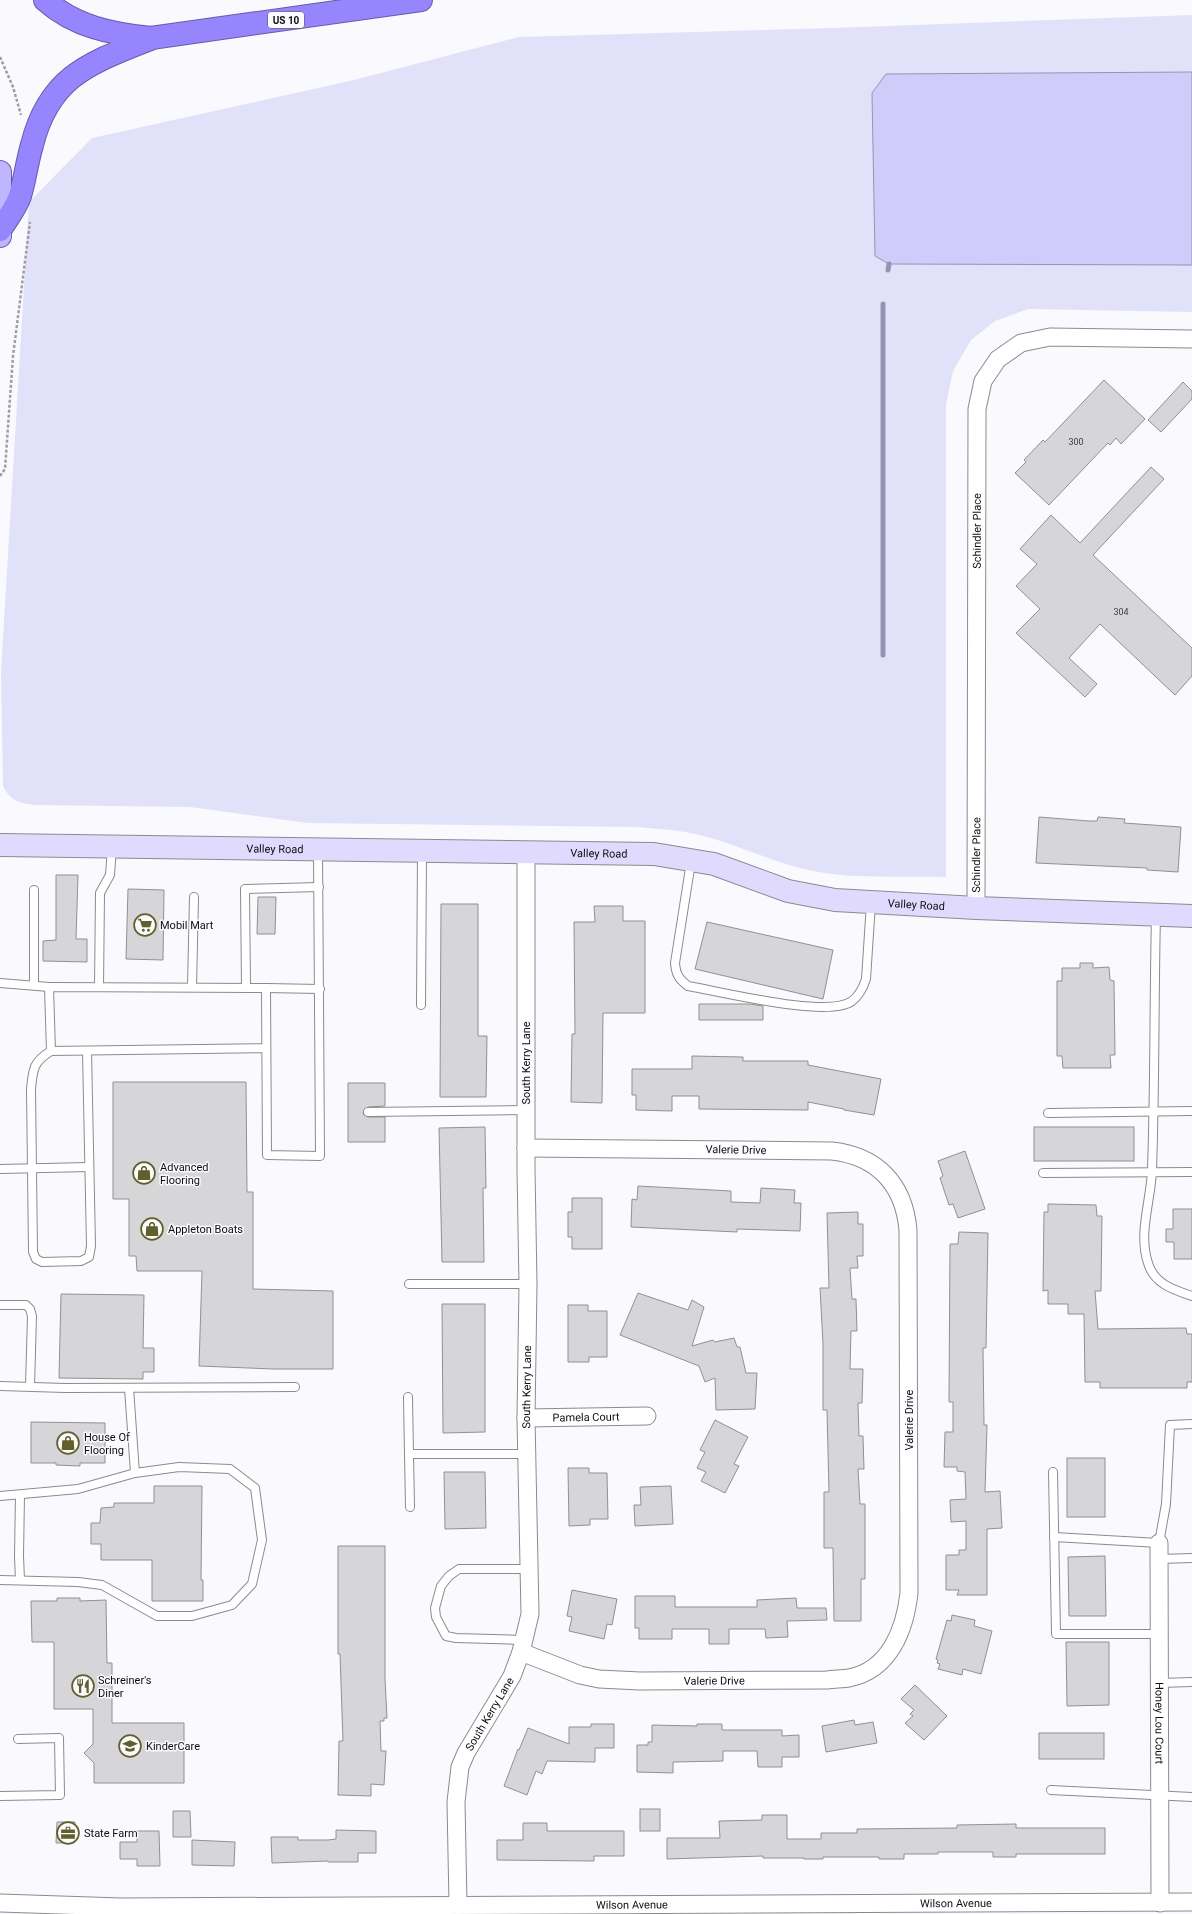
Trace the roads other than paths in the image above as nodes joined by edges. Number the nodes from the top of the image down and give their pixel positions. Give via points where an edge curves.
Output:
1 (46, 0) edge
2 (421, 0) edge
3 (151, 38) junction
4 (0, 172) edge
5 (0, 230) edge
6 (0, 236) edge
7 (1192, 339) edge
8 (0, 845) edge
9 (112, 846) junction
10 (318, 848) junction
11 (422, 850) junction
12 (526, 852) junction
13 (692, 860) junction
14 (319, 887) junction
15 (34, 890) dead end
16 (194, 897) dead end
17 (871, 902) junction
18 (976, 908) junction
19 (1156, 914) junction
20 (1192, 916) edge
21 (0, 983) edge
22 (34, 985) junction
23 (49, 987) junction
24 (99, 987) junction
25 (192, 987) junction
26 (246, 988) junction
27 (266, 988) junction
28 (320, 989) junction
29 (421, 1005) dead end
30 (266, 1048) junction
31 (51, 1051) junction
32 (87, 1051) junction
33 (526, 1110) junction
34 (1153, 1111) junction
35 (368, 1112) dead end
36 (1192, 1112) edge
37 (1048, 1113) dead end
38 (526, 1148) junction
39 (89, 1167) junction
40 (31, 1168) junction
41 (0, 1169) edge
42 (1152, 1172) junction
43 (1192, 1172) edge
44 (1043, 1173) dead end
45 (409, 1284) dead end
46 (528, 1284) junction
47 (1192, 1296) edge
48 (0, 1305) edge
49 (0, 1386) edge
50 (30, 1386) junction
51 (295, 1387) dead end
52 (129, 1388) junction
53 (408, 1397) dead end
54 (647, 1416) dead end
55 (526, 1418) junction
56 (1192, 1424) edge
57 (409, 1454) junction
58 (526, 1454) junction
59 (1053, 1472) dead end
60 (135, 1473) junction
61 (20, 1495) junction
62 (0, 1496) edge
63 (410, 1507) dead end
64 (1054, 1537) junction
65 (1159, 1551) junction
66 (1192, 1558) edge
67 (529, 1569) junction
68 (0, 1580) edge
69 (20, 1580) junction
70 (1159, 1634) junction
71 (523, 1646) junction
72 (1192, 1682) edge
73 (1160, 1683) junction
74 (18, 1739) dead end
75 (1051, 1790) dead end
76 (0, 1796) edge
77 (1159, 1796) junction
78 (1192, 1797) edge
79 (1160, 1902) junction
80 (1192, 1902) edge
81 (0, 1903) edge
82 (458, 1905) junction
83 (894, 1908) edge
84 (354, 1910) edge

1 - 3 highway, US 10 via 62,12 92,27
2 - 3 highway, US 10
3 - 5 highway via 85,67 69,79 55,95 44,110 36,130 20,196
4 - 5 main road
5 - 6 main road
7 - 18 street, Schindler Place via 1050,337 1021,343 998,360 983,381 977,409
8 - 9 street, Valley Road
9 - 10 street, Valley Road
9 - 24 lane via 110,875 100,893
10 - 11 street, Valley Road
10 - 14 lane
11 - 12 street, Valley Road
11 - 29 lane
12 - 13 street, Valley Road via 654,854
12 - 33 street, South Kerry Lane
13 - 17 street, Valley Road via 714,864 788,891 835,900
13 - 17 lane via 675,963 680,980 688,986 805,1007 836,1007 851,1002 863,990 866,979
14 - 26 lane via 245,889
14 - 28 lane
15 - 22 lane
16 - 25 lane
17 - 18 street, Valley Road
18 - 19 street, Valley Road
19 - 20 street, Valley Road
19 - 34 lane
21 - 22 lane
22 - 23 lane
23 - 24 lane
23 - 31 lane
24 - 25 lane
25 - 26 lane
26 - 27 lane
27 - 28 lane
27 - 30 lane
28 - 30 lane via 320,1156 267,1155
30 - 32 lane
31 - 32 lane
31 - 40 lane via 38,1059 33,1070
32 - 39 lane
33 - 35 lane
33 - 38 street, South Kerry Lane
34 - 36 lane
34 - 37 lane
34 - 42 lane
38 - 46 street, South Kerry Lane
38 - 71 street, Valerie Drive via 832,1150 861,1157 886,1175 902,1202 908,1230 909,1593 902,1629 895,1645 883,1660 869,1670 850,1678 648,1681 599,1679 580,1675
39 - 40 lane
39 - 40 lane via 89,1257 82,1261 42,1262 36,1259 33,1252
40 - 41 lane
42 - 43 lane
42 - 44 lane
42 - 47 lane via 1144,1236 1148,1264 1153,1275 1161,1283
45 - 46 lane
46 - 55 street, South Kerry Lane
48 - 50 lane via 26,1305 30,1309
49 - 50 lane
50 - 52 lane
51 - 52 lane
52 - 60 lane
53 - 57 lane
54 - 55 street, Pamela Court
55 - 58 street, South Kerry Lane
56 - 65 lane via 1170,1425 1166,1504
57 - 58 lane
57 - 63 lane
58 - 67 street, South Kerry Lane
59 - 64 lane
60 - 61 lane via 78,1489
60 - 69 lane via 179,1466 230,1469 255,1488 262,1540 252,1584 232,1605 192,1616 156,1616 102,1585
61 - 62 lane
61 - 69 lane
64 - 65 lane
64 - 70 lane via 1056,1634
65 - 66 lane
65 - 70 street, Honey Lou Court
67 - 71 street, South Kerry Lane via 530,1614
67 - 71 lane via 459,1569 441,1586 435,1608 436,1617 446,1636
68 - 69 lane
70 - 73 street, Honey Lou Court
71 - 82 street, South Kerry Lane via 512,1676 460,1767 456,1802
72 - 73 lane
73 - 77 street, Honey Lou Court
74 - 76 lane via 59,1738 60,1795
75 - 77 lane
77 - 78 lane
77 - 79 street, Honey Lou Court
79 - 80 street, Wilson Avenue
79 - 83 street, Wilson Avenue
81 - 84 street, Wilson Avenue
82 - 83 street, Wilson Avenue
82 - 84 street, Wilson Avenue

